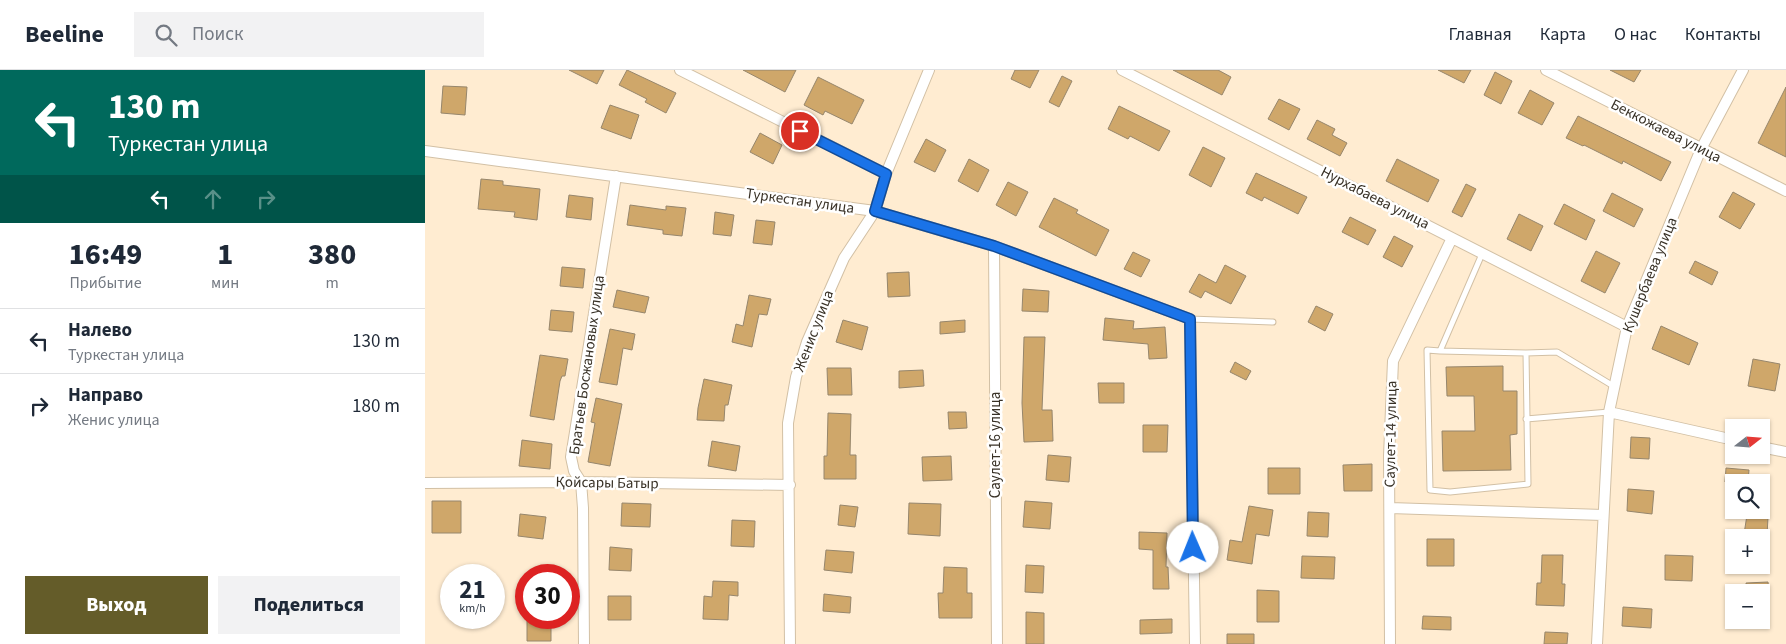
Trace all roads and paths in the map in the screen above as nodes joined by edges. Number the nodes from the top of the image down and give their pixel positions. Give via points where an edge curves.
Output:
1 (680, 70) edge
2 (929, 70) edge
3 (1122, 70) edge
4 (1546, 70) edge
5 (1743, 70) edge
6 (1701, 149) junction
7 (425, 152) edge
8 (886, 174) junction
9 (616, 176) junction
10 (1786, 191) edge
11 (875, 211) junction
12 (1452, 238) junction
13 (994, 246) junction
14 (1483, 253) junction
15 (1190, 319) junction
16 (1273, 322) dead end
17 (1627, 327) junction
18 (1440, 351) junction
19 (1526, 353) junction
20 (1615, 387) junction
21 (1609, 412) junction
22 (1526, 420) junction
23 (1725, 438) edge
24 (1770, 449) edge
25 (1786, 452) edge
26 (581, 482) junction
27 (425, 483) edge
28 (790, 485) junction
29 (1389, 508) junction
30 (1603, 514) junction
31 (584, 644) edge
32 (790, 644) edge
33 (997, 644) edge
34 (1195, 644) edge
35 (1390, 644) edge
36 (1597, 644) edge

1 - 8 street
2 - 8 street, Женис улица
3 - 12 street, Нурхабаева улица
4 - 6 street, Беккожаева улица
5 - 6 street, Кушербаева улица
6 - 10 street, Беккожаева улица
6 - 17 street, Кушербаева улица
7 - 9 street, Туркестан улица
8 - 11 street, Женис улица
9 - 11 street, Туркестан улица
9 - 26 street, Братьев Босжановых улица via 571,457
11 - 13 street, Туркестан улица
11 - 28 street, Женис улица via 844,258 807,342 796,377 789,423
12 - 14 street, Нурхабаева улица
12 - 29 street, Саулет-14 улица via 1393,362
13 - 15 street, Туркестан улица
13 - 33 street, Саулет-16 улица
14 - 17 street, Нурхабаева улица
14 - 18 lane
15 - 16 lane
15 - 34 street
17 - 20 street, Кушербаева улица
18 - 19 lane
18 - 22 lane via 1427,350 1430,490 1450,492 1528,484
19 - 20 lane via 1557,352
19 - 22 lane
20 - 21 street, Кушербаева улица
21 - 22 lane
21 - 23 street
21 - 30 street, Кушербаева улица
24 - 25 street
26 - 27 street, Қойсары Батыр
26 - 28 street, Қойсары Батыр
26 - 31 street, Братьев Босжановых улица
28 - 32 street, Женис улица
29 - 30 street
29 - 35 street, Саулет-14 улица
30 - 36 street, Кушербаева улица

